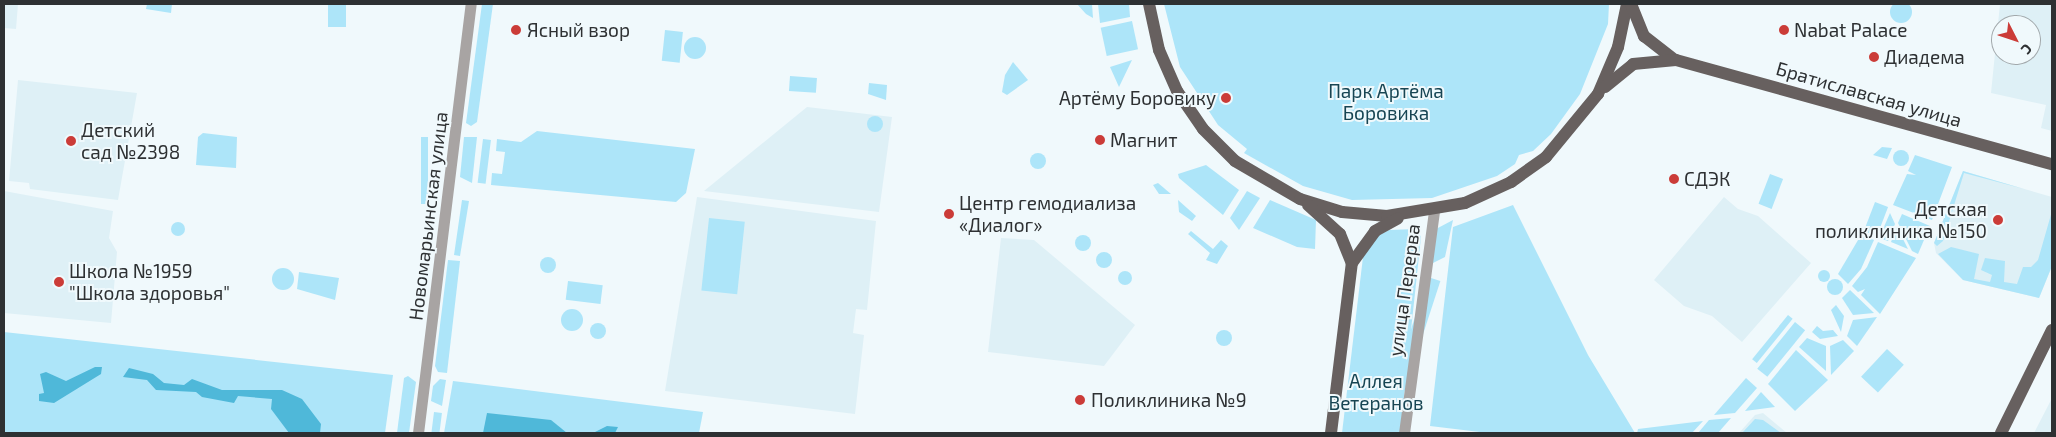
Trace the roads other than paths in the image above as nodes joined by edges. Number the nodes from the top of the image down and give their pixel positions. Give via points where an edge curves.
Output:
1 (471, 4) edge
2 (1149, 4) edge
3 (1629, 4) edge
4 (1676, 60) junction
5 (1598, 94) junction
6 (2052, 164) edge
7 (1300, 199) junction
8 (1434, 212) junction
9 (1409, 215) junction
10 (1352, 263) junction
11 (2052, 330) edge
12 (418, 433) edge
13 (1331, 433) edge
14 (1404, 433) edge
15 (2001, 433) edge

1 - 12 street, Новомарьинская улица
2 - 7 main road, Братиславская улица via 1167,71 1198,123 1247,170
3 - 4 main road, Братиславская улица via 1644,36
3 - 5 main road, Братиславская улица via 1618,47
4 - 5 main road, Братиславская улица via 1633,64
4 - 6 main road, Братиславская улица
5 - 8 main road, Братиславская улица via 1565,138 1529,170 1481,197
7 - 9 main road, Братиславская улица via 1365,215
7 - 10 main road via 1336,230
8 - 9 main road, Братиславская улица
8 - 14 street, улица Перерва
9 - 10 main road, улица Перерва via 1375,231
10 - 13 main road, улица Перерва
11 - 15 main road

